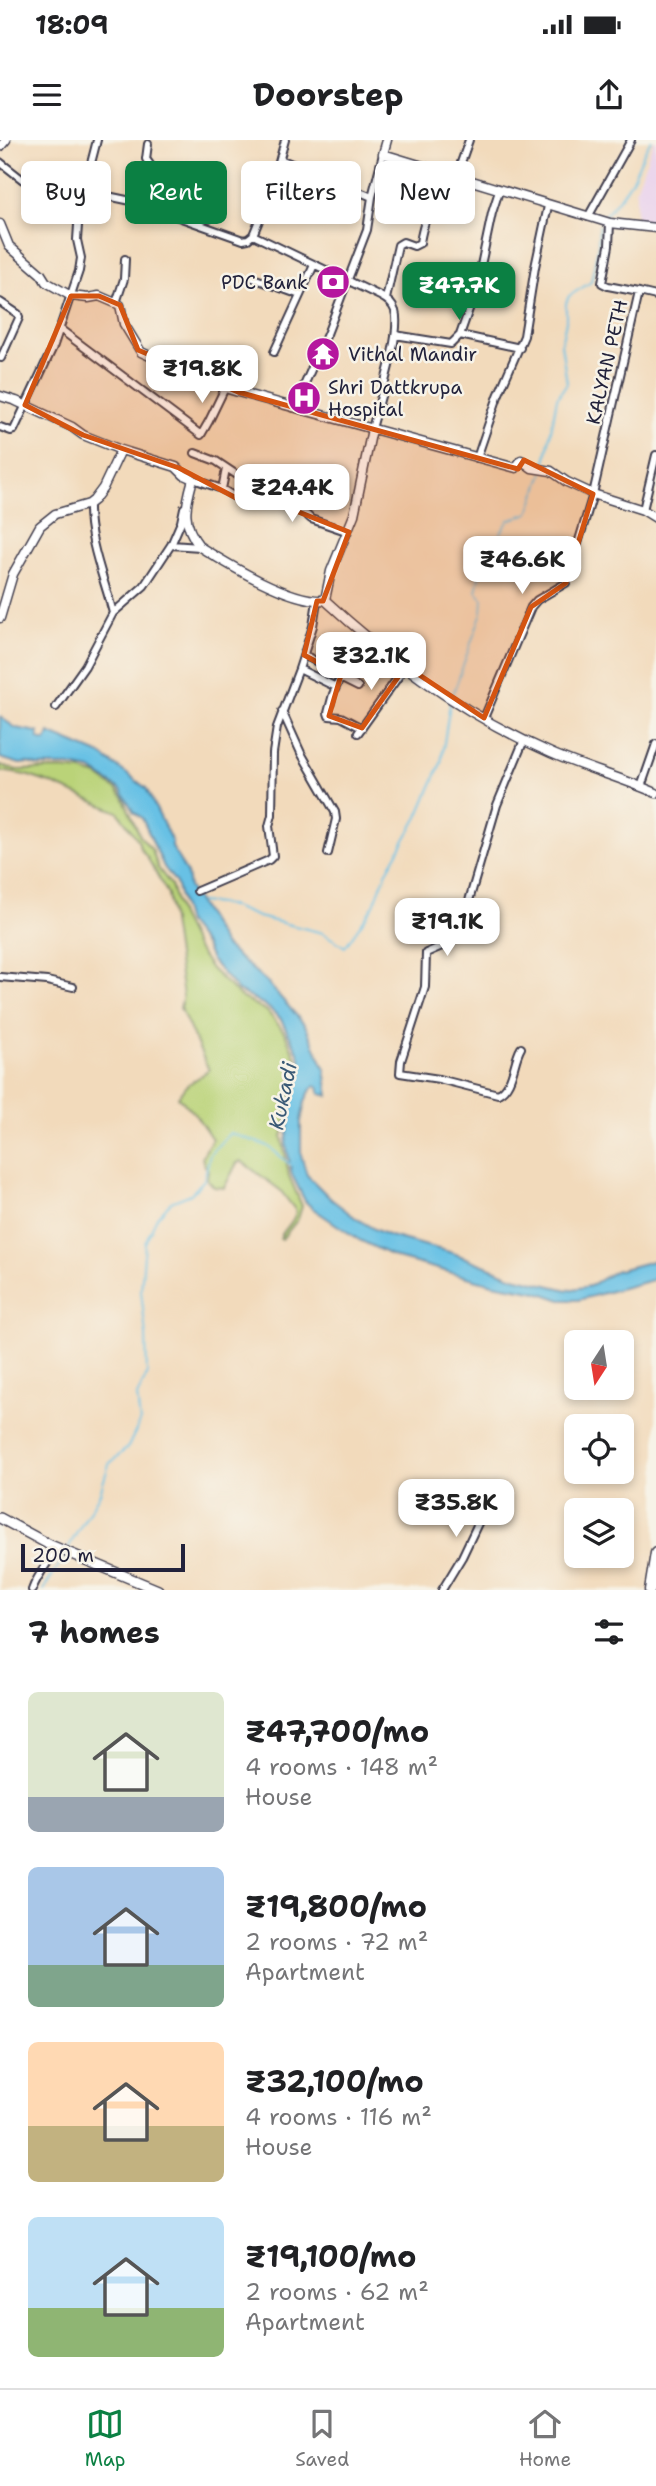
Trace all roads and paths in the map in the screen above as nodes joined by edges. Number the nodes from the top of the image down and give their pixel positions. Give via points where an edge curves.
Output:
1 (6, 140) edge
2 (97, 140) edge
3 (285, 140) edge
4 (387, 140) edge
5 (469, 140) edge
6 (631, 140) edge
7 (148, 144) dead end
8 (0, 147) edge
9 (383, 154) junction
10 (280, 159) junction
11 (92, 161) edge
12 (147, 161) edge
13 (406, 161) edge
14 (462, 161) edge
15 (0, 162) edge
16 (21, 178) edge
17 (475, 183) edge
18 (499, 191) junction
19 (372, 197) junction
20 (548, 206) junction
21 (588, 217) junction
22 (0, 223) edge
23 (610, 223) junction
24 (78, 224) edge
25 (197, 224) edge
26 (424, 224) edge
27 (656, 228) edge
28 (253, 234) junction
29 (125, 259) dead end
30 (314, 265) junction
31 (253, 278) dead end
32 (347, 281) junction
33 (639, 292) junction
34 (300, 295) junction
35 (71, 296) junction
36 (656, 296) edge
37 (386, 299) junction
38 (0, 302) edge
39 (116, 303) junction
40 (60, 329) junction
41 (395, 335) junction
42 (460, 335) junction
43 (520, 348) junction
44 (274, 352) dead end
45 (1, 358) edge
46 (225, 388) junction
47 (0, 396) edge
48 (25, 405) junction
49 (294, 408) junction
50 (0, 427) edge
51 (372, 429) junction
52 (121, 450) junction
53 (195, 453) dead end
54 (656, 455) edge
55 (477, 458) junction
56 (226, 469) junction
57 (193, 480) junction
58 (222, 489) junction
59 (593, 494) junction
60 (240, 500) junction
61 (89, 504) junction
62 (185, 506) junction
63 (643, 510) junction
64 (656, 518) edge
65 (346, 531) junction
66 (171, 545) junction
67 (200, 547) junction
68 (321, 601) junction
69 (113, 613) junction
70 (0, 618) edge
71 (304, 655) junction
72 (346, 666) dead end
73 (407, 666) junction
74 (299, 669) junction
75 (341, 677) junction
76 (336, 687) junction
77 (358, 687) dead end
78 (56, 707) dead end
79 (282, 711) junction
80 (484, 718) junction
81 (524, 740) junction
82 (656, 744) edge
83 (641, 786) junction
84 (656, 793) edge
85 (328, 853) dead end
86 (197, 891) dead end
87 (0, 977) edge
88 (74, 987) dead end
89 (521, 1048) dead end
90 (490, 1498) dead end
91 (0, 1518) edge
92 (64, 1551) junction
93 (656, 1553) edge
94 (32, 1590) edge
95 (158, 1590) edge
96 (442, 1590) edge
97 (650, 1590) edge

1 - 8 street
2 - 11 street
3 - 10 street
4 - 9 street
5 - 14 street
6 - 21 street
7 - 12 street
9 - 13 street
9 - 19 street
10 - 19 street
10 - 28 street
15 - 16 street
17 - 18 street
18 - 20 street
18 - 42 street
19 - 32 street via 367,230
20 - 21 street
20 - 43 street
21 - 23 street
22 - 35 street via 9,246 46,282
23 - 27 street
23 - 33 street, KALYAN PETH via 602,282
24 - 35 street via 81,258
25 - 28 street via 243,240
26 - 37 street via 420,243 398,245
28 - 30 street
29 - 39 street
30 - 32 street
30 - 34 street
31 - 34 street
32 - 37 street
32 - 49 street
33 - 36 street
33 - 59 street, KALYAN PETH
34 - 44 street
35 - 39 street via 99,296
35 - 40 street
37 - 41 street via 395,313
38 - 45 street via 19,314
39 - 46 street via 141,352
40 - 46 street via 201,435
40 - 48 street
41 - 42 street via 452,344
41 - 51 street
42 - 43 street
43 - 55 street
46 - 49 street
47 - 48 street
48 - 50 street via 14,430
48 - 52 street
49 - 51 street
51 - 55 street
51 - 65 street via 354,515
52 - 57 street via 176,467
52 - 61 street via 103,488
53 - 56 street
54 - 63 street
55 - 59 street via 516,468 524,460 532,468 551,471
56 - 58 street
56 - 60 street via 245,482
57 - 58 street
57 - 62 street
58 - 60 street
59 - 63 street
59 - 80 street, KALYAN PETH via 566,583 531,607
60 - 65 street via 281,505
61 - 69 street via 92,540
61 - 70 street via 55,514 40,526 13,574
62 - 66 street
62 - 67 street via 192,537
63 - 64 street
65 - 68 street
66 - 67 street
66 - 69 street via 144,586
67 - 68 street via 274,587
68 - 71 street
68 - 73 street
69 - 78 street via 85,666
71 - 74 street
71 - 75 street
72 - 75 street
73 - 76 street via 360,731 341,717 329,716
73 - 80 street via 451,700
74 - 76 street
74 - 79 street
75 - 76 street
75 - 77 street
79 - 85 street via 335,812
79 - 86 street via 273,753 269,826 273,856
80 - 81 street
81 - 83 street
81 - 89 street via 498,805 459,935 425,956 425,987 400,1073 498,1094 513,1073
82 - 83 street
83 - 84 street
87 - 88 street
90 - 96 street
91 - 92 main road
92 - 94 street via 47,1565
92 - 95 main road
93 - 97 main road

